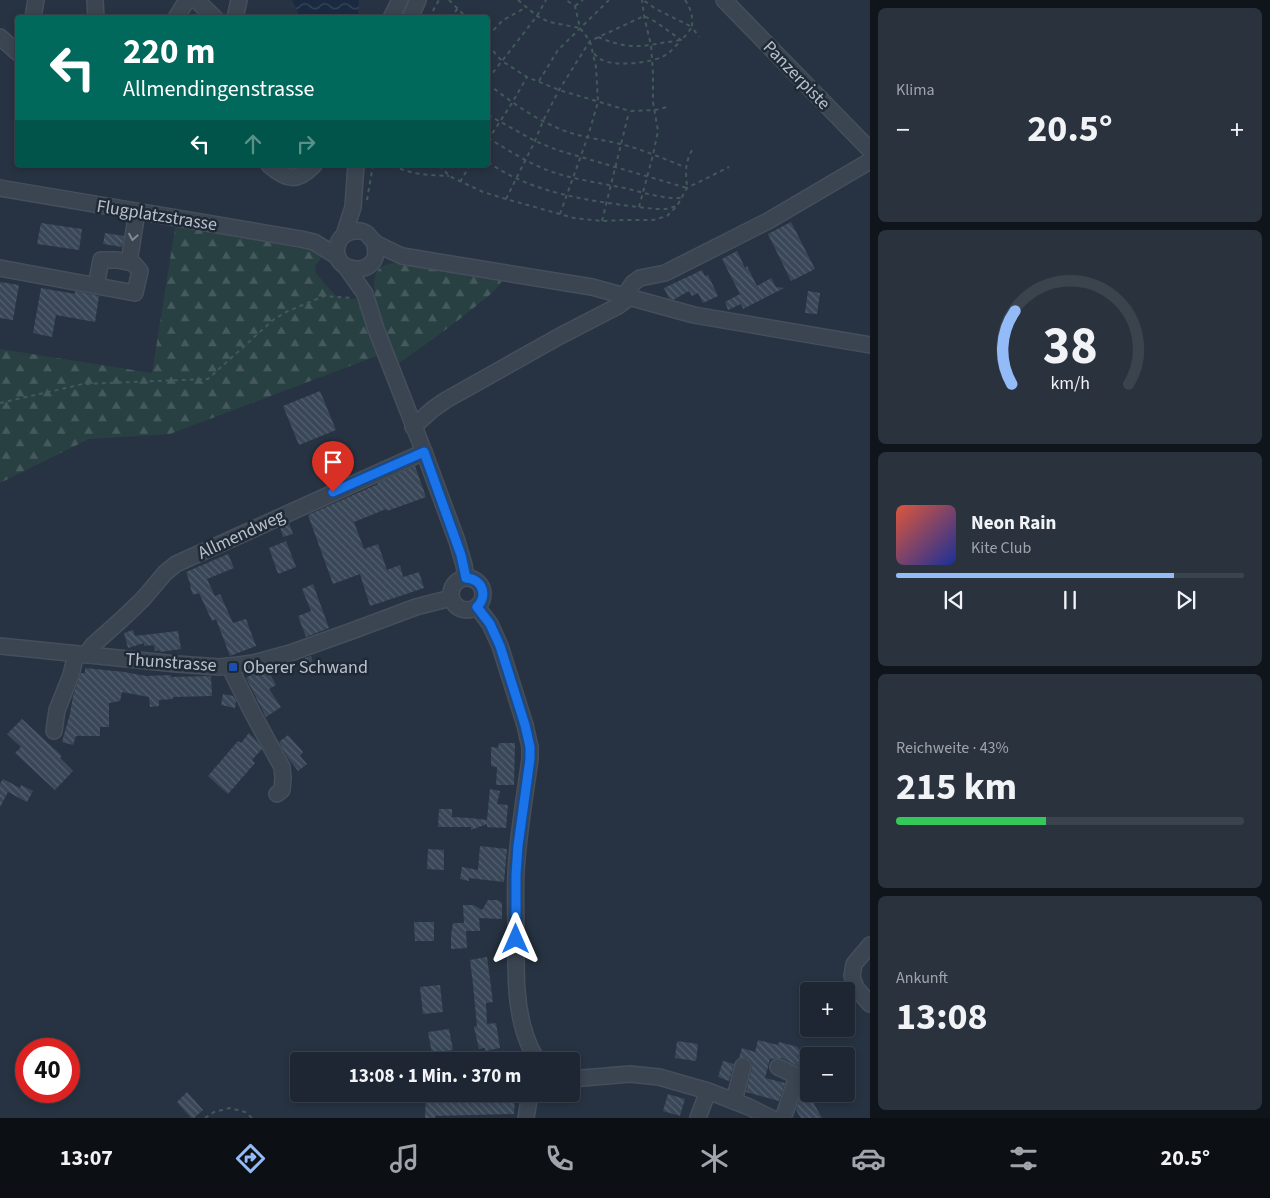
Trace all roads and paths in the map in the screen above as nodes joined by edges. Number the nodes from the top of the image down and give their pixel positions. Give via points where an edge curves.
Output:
1 (36, 0) edge
2 (95, 0) edge
3 (187, 0) edge
4 (196, 0) edge
5 (239, 0) edge
6 (400, 0) edge
7 (418, 0) edge
8 (438, 0) edge
9 (449, 0) edge
10 (518, 0) edge
11 (546, 0) edge
12 (566, 0) edge
13 (583, 0) edge
14 (609, 0) edge
15 (642, 0) edge
16 (685, 0) edge
17 (724, 0) edge
18 (575, 6) junction
19 (458, 8) junction
20 (526, 8) junction
21 (34, 15) edge
22 (96, 15) edge
23 (178, 15) edge
24 (212, 15) edge
25 (236, 15) edge
26 (393, 15) edge
27 (411, 15) edge
28 (430, 15) edge
29 (452, 15) edge
30 (464, 15) edge
31 (537, 16) junction
32 (644, 16) junction
33 (692, 27) junction
34 (580, 28) junction
35 (490, 34) edge
36 (0, 36) edge
37 (598, 37) junction
38 (699, 37) dead end
39 (681, 40) junction
40 (590, 41) junction
41 (651, 45) junction
42 (490, 47) edge
43 (15, 50) edge
44 (592, 52) junction
45 (652, 60) junction
46 (502, 61) junction
47 (490, 76) edge
48 (527, 77) junction
49 (539, 82) junction
50 (490, 86) edge
51 (560, 90) junction
52 (512, 102) junction
53 (598, 102) junction
54 (667, 108) dead end
55 (655, 110) junction
56 (630, 111) junction
57 (490, 116) edge
58 (543, 121) junction
59 (499, 122) junction
60 (490, 136) edge
61 (588, 136) junction
62 (490, 140) edge
63 (535, 141) junction
64 (622, 144) junction
65 (693, 148) dead end
66 (870, 150) edge
67 (653, 155) junction
68 (580, 157) junction
69 (526, 160) junction
70 (870, 161) edge
71 (490, 163) edge
72 (271, 167) edge
73 (312, 167) edge
74 (356, 167) edge
75 (373, 167) edge
76 (396, 167) edge
77 (442, 167) edge
78 (469, 167) edge
79 (616, 167) junction
80 (685, 167) junction
81 (728, 167) dead end
82 (449, 176) junction
83 (647, 176) junction
84 (517, 178) junction
85 (573, 178) junction
86 (460, 182) junction
87 (611, 185) junction
88 (0, 188) edge
89 (687, 188) junction
90 (643, 192) junction
91 (567, 196) junction
92 (681, 198) junction
93 (506, 199) junction
94 (368, 200) dead end
95 (608, 202) junction
96 (677, 206) junction
97 (353, 207) junction
98 (639, 207) junction
99 (137, 212) junction
100 (560, 214) junction
101 (602, 221) junction
102 (343, 236) junction
103 (369, 237) junction
104 (314, 242) junction
105 (402, 256) junction
106 (129, 262) junction
107 (342, 262) junction
108 (369, 264) junction
109 (0, 268) edge
110 (96, 286) junction
111 (365, 294) junction
112 (627, 296) junction
113 (870, 345) edge
114 (0, 403) edge
115 (413, 427) junction
116 (424, 452) junction
117 (466, 578) junction
118 (451, 598) junction
119 (477, 607) junction
120 (0, 646) edge
121 (81, 655) junction
122 (229, 666) junction
123 (54, 731) dead end
124 (277, 794) dead end
125 (870, 945) edge
126 (870, 1004) edge
127 (533, 1052) edge
128 (743, 1066) dead end
129 (778, 1067) dead end
130 (580, 1078) edge
131 (708, 1091) junction
132 (734, 1101) junction
133 (529, 1102) edge
134 (205, 1118) edge
135 (252, 1118) edge
136 (526, 1118) edge
137 (698, 1118) edge
138 (771, 1118) edge
139 (782, 1118) edge

1 - 21 street
2 - 22 street
3 - 23 street
4 - 24 street
5 - 25 street
6 - 26 street
7 - 27 street
8 - 28 path
9 - 19 path
10 - 20 path
11 - 31 path
12 - 18 path
13 - 18 path
14 - 34 path
15 - 32 path
15 - 33 path
16 - 33 path via 693,17
17 - 66 street, Panzerpiste
18 - 34 path
19 - 29 path
19 - 30 path
20 - 31 path
20 - 35 path via 503,20
31 - 34 path via 549,22
31 - 46 path
32 - 37 path
32 - 39 path
32 - 41 path
33 - 38 path
33 - 39 path
34 - 40 path
34 - 49 path via 558,50
36 - 43 street
37 - 40 path
37 - 41 path via 623,46
39 - 41 path
39 - 45 path via 666,55
40 - 44 path
40 - 51 path
41 - 45 path
42 - 46 path
44 - 45 path via 602,60 614,63
44 - 53 path
45 - 55 path
46 - 47 path
46 - 48 path
48 - 49 path
48 - 52 path
49 - 51 path
50 - 52 path
51 - 53 path
51 - 58 path
52 - 58 path
52 - 59 path
53 - 56 path
53 - 61 path
54 - 55 path
55 - 56 path
55 - 67 path via 658,131
56 - 64 path
57 - 59 path
58 - 61 path
58 - 63 path
59 - 60 path
59 - 63 path
61 - 64 path
61 - 68 path
62 - 69 path
63 - 68 path
63 - 69 path
64 - 67 path
64 - 79 path
65 - 80 path
67 - 80 path
67 - 83 path
68 - 79 path
68 - 85 path
69 - 84 path
69 - 85 path
70 - 112 street via 759,225 665,273 640,278 633,283
71 - 84 path
72 - 73 street via 281,175 290,177 308,172
74 - 97 street
75 - 94 path
76 - 82 path via 422,174
77 - 82 path
78 - 86 path
79 - 83 path
79 - 87 path
80 - 89 path
81 - 89 path
82 - 86 path
83 - 89 path
83 - 90 path
84 - 91 path
84 - 93 path
85 - 87 path
85 - 91 path
86 - 93 path
87 - 90 path
87 - 95 path
88 - 99 street, Flugplatzstrasse
89 - 92 path
90 - 92 path via 663,198
90 - 98 path
91 - 95 path
91 - 100 path
92 - 96 path
93 - 100 path
95 - 98 path
95 - 101 path
96 - 98 path via 666,209
96 - 101 path via 660,219
97 - 102 street
97 - 103 street via 357,221
99 - 104 street, Flugplatzstrasse
99 -> 106 street
100 - 101 path
102 - 103 street via 353,231
102 - 104 street, Flugplatzstrasse
102 - 107 street via 337,247
103 - 105 street
103 - 108 street via 376,252
104 - 107 street, Flugplatzstrasse
105 - 108 street
105 - 112 street via 592,287
106 - 110 street via 101,260
106 - 110 street via 140,271 135,293
107 - 108 street via 359,270
107 - 111 street
108 - 111 street
109 - 110 street
111 - 114 path via 353,298 324,296 286,312 208,379 83,384
111 - 115 street
112 - 113 street via 694,315
112 - 115 street via 618,306 446,400
115 - 116 street
116 - 117 street via 461,555
116 - 121 street, Allmendweg via 170,568 143,599
117 - 118 street via 452,587
117 - 119 street via 476,580 484,593
118 - 119 street via 462,609
118 - 122 street, Thunstrasse via 416,607 290,653
119 - 127 street via 490,624 500,646 530,747 516,874 516,982 521,1022
120 - 121 street, Thunstrasse
121 - 122 street, Thunstrasse
121 - 123 street via 57,710
122 - 124 street via 282,766 282,790
125 - 126 street via 854,964 852,976 856,988
128 - 132 street
129 - 139 street via 797,1076
130 - 131 street via 644,1075
131 - 132 street
131 - 137 street
132 - 138 street
133 - 136 street
134 - 135 path via 230,1108 245,1112

